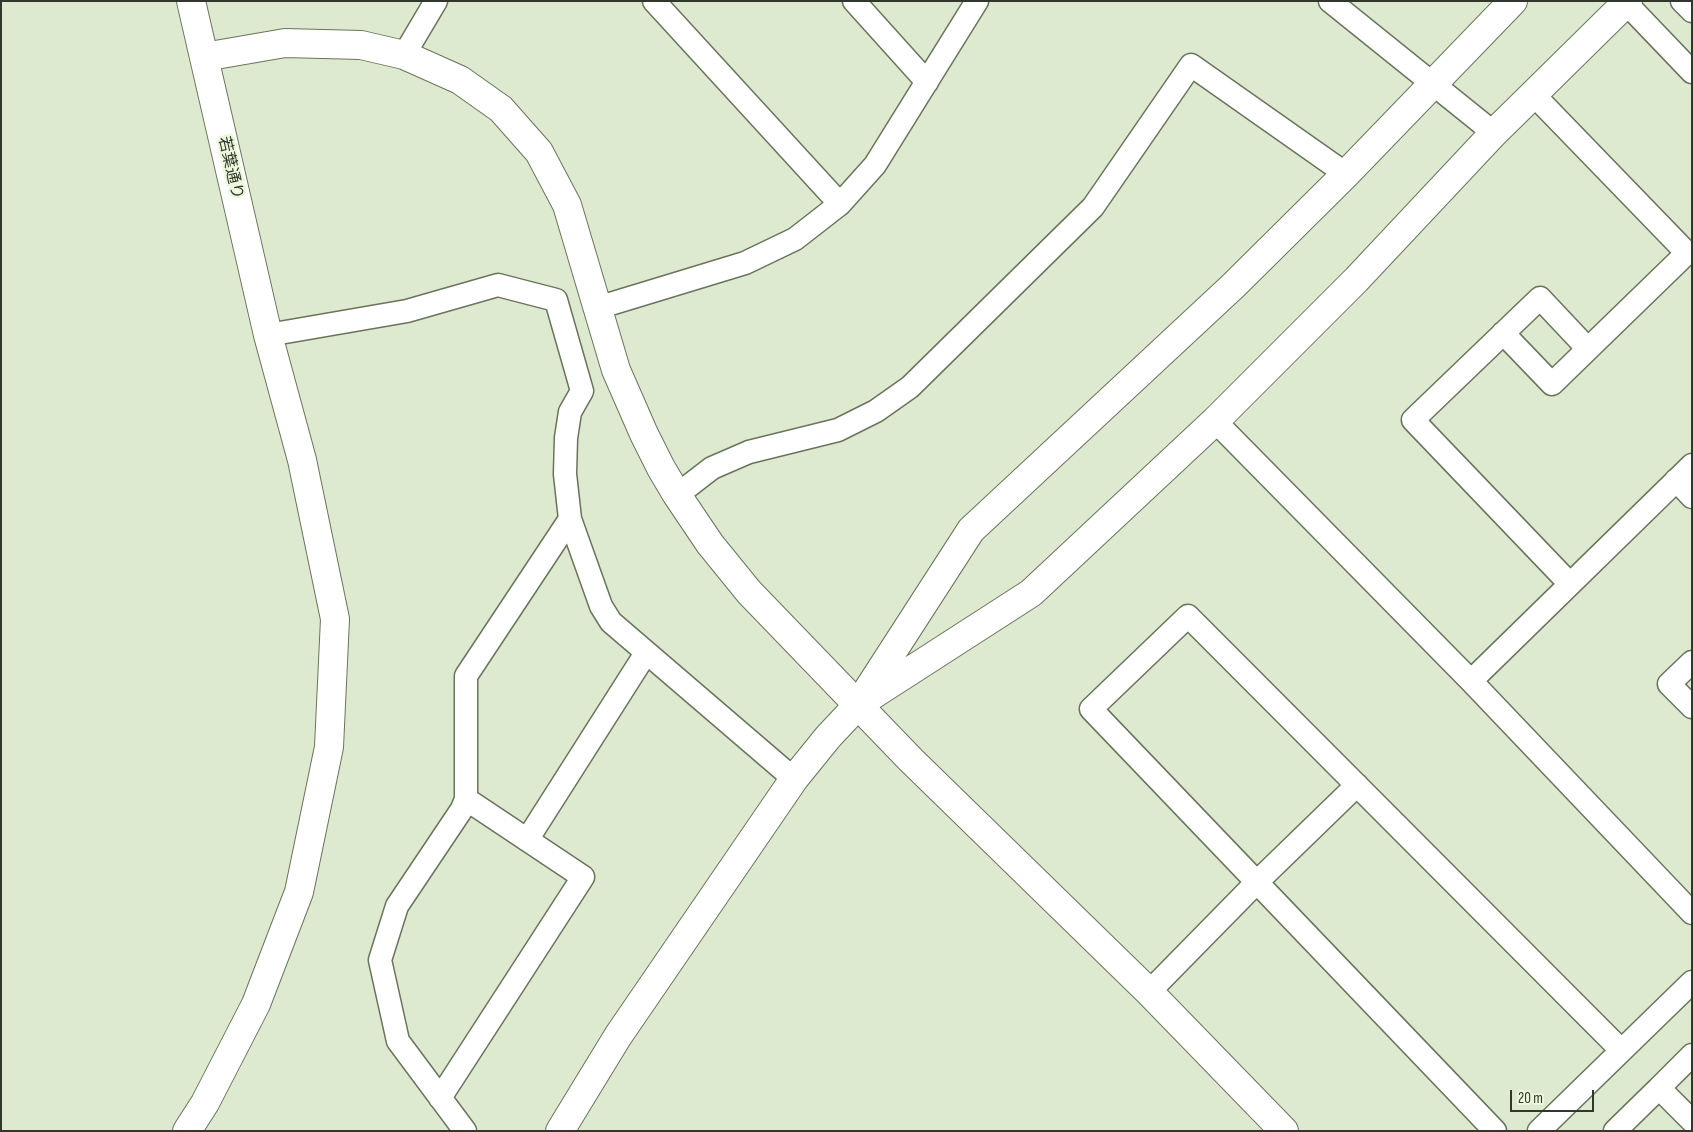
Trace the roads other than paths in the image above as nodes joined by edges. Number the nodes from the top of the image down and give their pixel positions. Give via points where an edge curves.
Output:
1 (191, 1) edge
2 (436, 1) edge
3 (654, 1) edge
4 (854, 1) edge
5 (977, 1) edge
6 (1513, 1) edge
7 (1682, 1) edge
8 (1626, 2) edge
9 (1342, 5) edge
10 (1692, 11) edge
11 (404, 55) junction
12 (204, 57) junction
13 (1692, 72) edge
14 (927, 82) junction
15 (1433, 83) junction
16 (1533, 94) junction
17 (1494, 132) junction
18 (1346, 174) junction
19 (840, 204) junction
20 (597, 308) junction
21 (1503, 333) junction
22 (268, 335) junction
23 (1588, 349) junction
24 (1215, 421) junction
25 (1684, 473) edge
26 (677, 495) junction
27 (1692, 497) edge
28 (570, 519) junction
29 (1570, 584) junction
30 (646, 653) junction
31 (1692, 662) edge
32 (1471, 681) junction
33 (858, 705) junction
34 (1692, 707) edge
35 (794, 779) junction
36 (1357, 785) junction
37 (466, 799) junction
38 (527, 840) junction
39 (1257, 882) junction
40 (1692, 913) edge
41 (1692, 982) edge
42 (1149, 992) junction
43 (1621, 1050) junction
44 (1692, 1055) edge
45 (1659, 1088) junction
46 (440, 1098) junction
47 (1692, 1121) edge
48 (187, 1131) edge
49 (465, 1131) edge
50 (560, 1131) edge
51 (1284, 1131) edge
52 (1496, 1131) edge
53 (1539, 1131) edge
54 (1615, 1131) edge

1 - 12 street, 若葉通り
2 - 11 street
3 - 19 street
4 - 14 street
5 - 14 street
6 - 15 street
7 - 10 street
8 - 13 street
8 - 16 street
9 - 15 street
11 - 12 street via 361,44 285,43
11 - 20 street via 460,80 501,109 539,152 567,205
12 - 22 street, 若葉通り
14 - 19 street via 875,165
15 - 17 street
15 - 18 street
16 - 17 street
16 - 23 street via 1687,253
17 - 24 street via 1356,280
18 - 26 street via 1191,65 1093,207 910,387 876,411 838,430 749,452 712,468
18 - 33 street via 1232,286 972,530
19 - 20 street via 795,240 745,263
20 - 26 street via 616,370 644,434
21 - 23 street via 1552,384
21 - 23 street via 1540,298
21 - 29 street via 1413,420
22 - 28 street via 407,311 498,285 556,300 582,391 570,412 566,438 565,474
22 - 48 street, 若葉通り via 302,460 335,619 330,747 299,892 256,1004
24 - 32 street
24 - 33 street via 1031,594
25 - 27 street
25 - 29 street
26 - 33 street via 710,544 750,592
28 - 30 street via 601,606 611,622
28 - 37 street via 466,676
29 - 32 street
30 - 35 street
30 - 38 street
31 - 34 street via 1669,684
32 - 40 street
33 - 35 street
33 - 42 street
35 - 50 street via 618,1036
36 - 39 street
36 - 39 street via 1188,616 1090,708
36 - 43 street
37 - 38 street
37 - 46 street via 462,810 397,906 380,960 398,1042
38 - 46 street via 583,878
39 - 42 street
39 - 52 street
41 - 43 street
42 - 51 street
43 - 53 street
44 - 45 street
45 - 47 street
45 - 54 street
46 - 49 street

